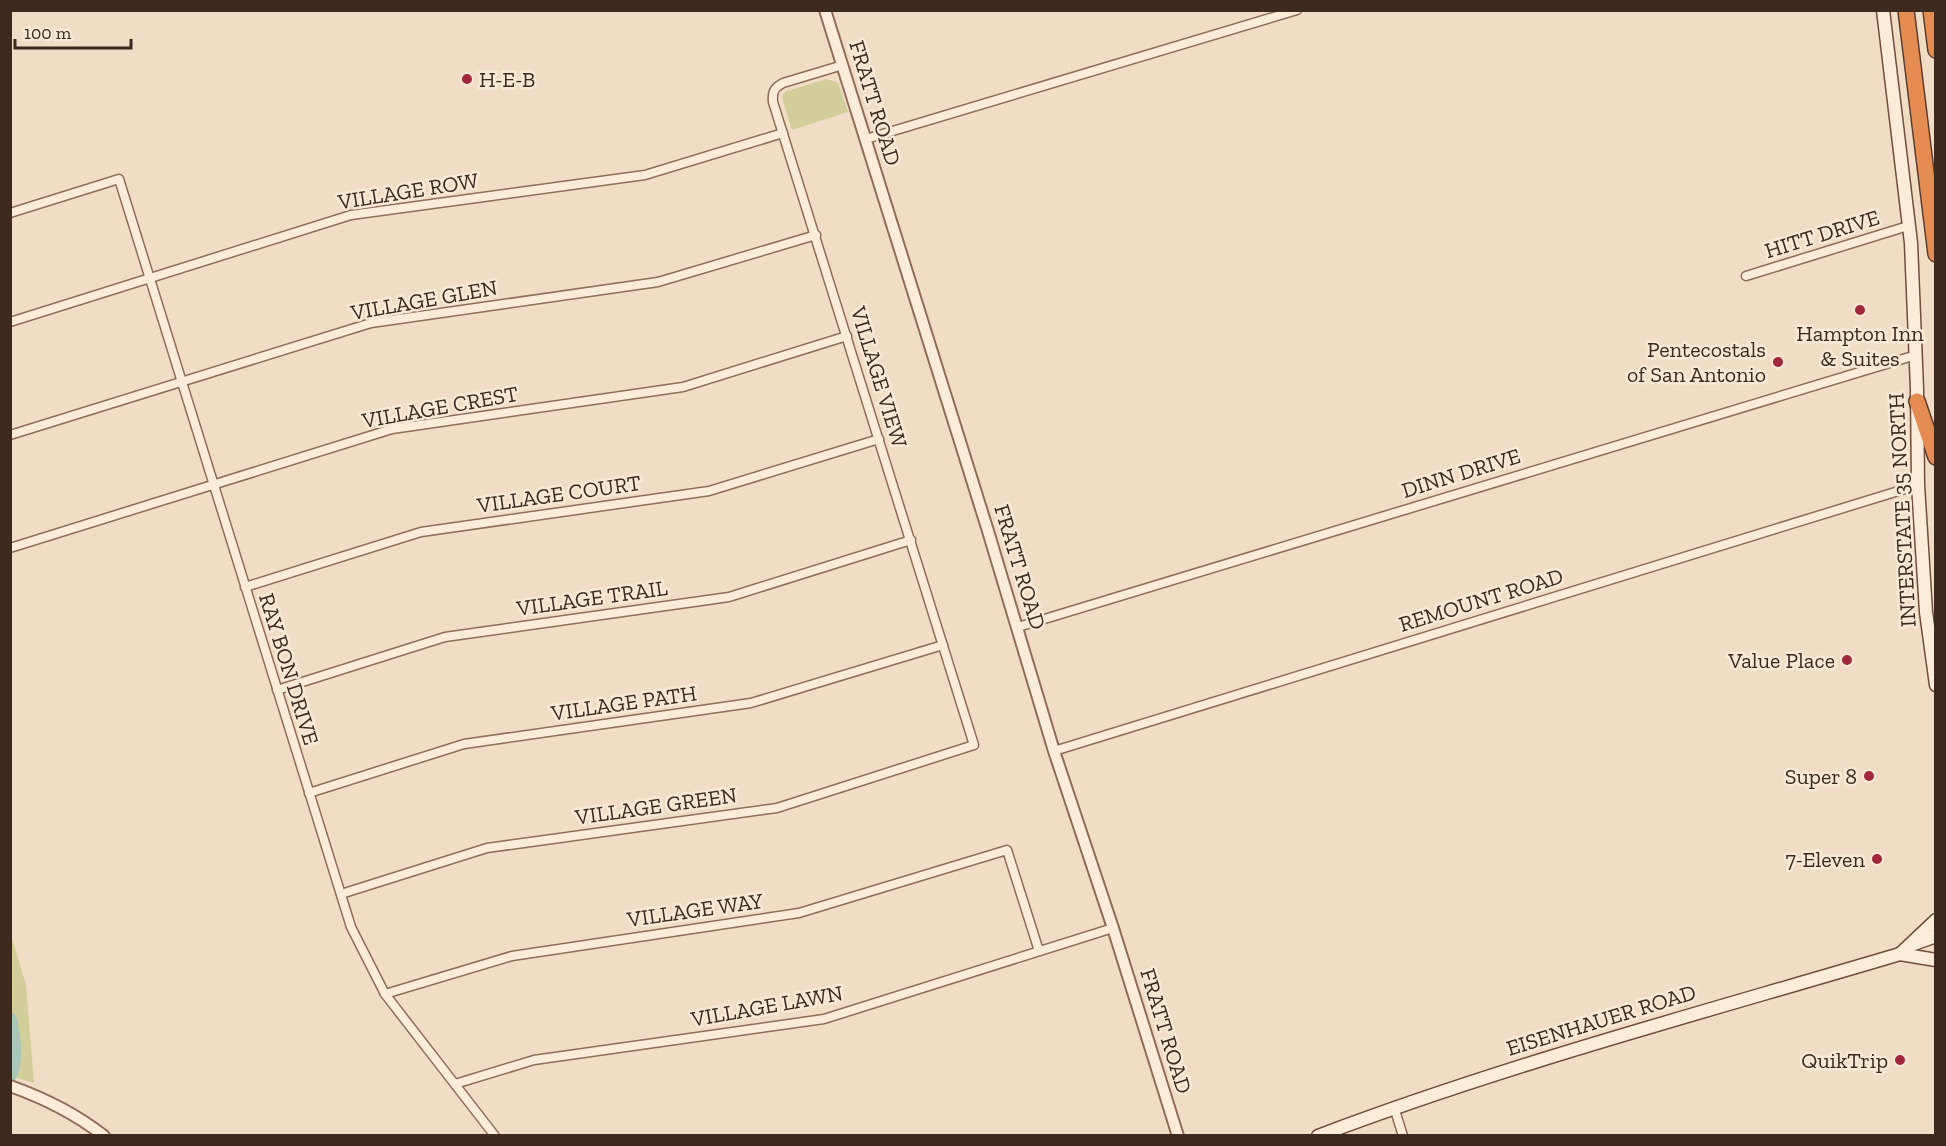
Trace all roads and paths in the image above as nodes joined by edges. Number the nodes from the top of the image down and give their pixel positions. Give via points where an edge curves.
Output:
1 (825, 10) edge
2 (1297, 10) edge
3 (1882, 10) edge
4 (1906, 10) edge
5 (1931, 10) edge
6 (1935, 50) edge
7 (843, 65) junction
8 (783, 133) junction
9 (866, 139) junction
10 (10, 213) edge
11 (1908, 226) junction
12 (816, 235) junction
13 (1935, 254) edge
14 (1746, 276) dead end
15 (149, 279) junction
16 (10, 322) edge
17 (847, 336) junction
18 (1916, 355) junction
19 (181, 382) junction
20 (1917, 401) junction
21 (10, 435) edge
22 (879, 439) junction
23 (1935, 457) edge
24 (213, 483) junction
25 (1918, 485) junction
26 (911, 540) junction
27 (10, 548) edge
28 (245, 587) junction
29 (1018, 627) junction
30 (944, 645) junction
31 (1935, 685) edge
32 (277, 690) junction
33 (974, 745) joint
34 (1054, 750) junction
35 (309, 793) junction
36 (341, 894) junction
37 (1935, 920) edge
38 (1113, 928) junction
39 (1935, 936) edge
40 (1935, 950) edge
41 (1040, 951) junction
42 (1907, 953) junction
43 (1935, 960) edge
44 (385, 994) junction
45 (455, 1084) junction
46 (10, 1086) edge
47 (1394, 1107) junction
48 (104, 1136) edge
49 (495, 1136) edge
50 (1178, 1136) edge
51 (1318, 1136) edge
52 (1403, 1136) edge

1 - 7 street, FRATT ROAD
2 - 9 street
3 - 11 main road, INTERSTATE 35 NORTH
4 - 13 highway
5 - 6 highway
7 - 8 street, VILLAGE VIEW via 776,88 773,102
7 - 9 street, FRATT ROAD
8 - 12 street, VILLAGE VIEW
8 - 15 street, VILLAGE ROW via 639,177 351,215
9 - 29 street, FRATT ROAD
10 - 15 street, RAY BON DRIVE via 119,179
11 - 14 street, HITT DRIVE
11 - 18 main road, INTERSTATE 35 NORTH
12 - 17 street, VILLAGE VIEW
12 - 19 street, VILLAGE GLEN via 658,282 371,323
15 - 16 street, VILLAGE ROW
15 - 19 street, RAY BON DRIVE
17 - 22 street, VILLAGE VIEW
17 - 24 street, VILLAGE CREST via 683,387 393,429
18 - 20 main road, INTERSTATE 35 NORTH
18 - 29 street, DINN DRIVE
19 - 21 street, VILLAGE GLEN
19 - 24 street, RAY BON DRIVE
20 - 23 highway
20 - 25 main road, INTERSTATE 35 NORTH
22 - 26 street, VILLAGE VIEW
22 - 28 street, VILLAGE COURT via 709,491 421,532
24 - 27 street, VILLAGE CREST
24 - 28 street, RAY BON DRIVE
25 - 31 main road, INTERSTATE 35 NORTH
25 - 34 street, REMOUNT ROAD
26 - 30 street, VILLAGE VIEW
26 - 32 street, VILLAGE TRAIL via 729,597 445,637
28 - 32 street, RAY BON DRIVE
29 - 34 street, FRATT ROAD
30 - 33 street, VILLAGE VIEW
30 - 35 street, VILLAGE PATH via 750,703 464,744
32 - 35 street, RAY BON DRIVE
33 - 36 street, VILLAGE GREEN via 777,807 487,848
34 - 38 street, FRATT ROAD
35 - 36 street, RAY BON DRIVE
36 - 44 street, RAY BON DRIVE via 355,935
37 - 42 main road
38 - 41 street, VILLAGE LAWN
38 - 50 street, FRATT ROAD
39 - 42 main road, EISENHAUER ROAD
40 - 42 main road, EISENHAUER ROAD
41 - 44 street, VILLAGE WAY via 1007,850 799,913 512,956
41 - 45 street, VILLAGE LAWN via 824,1019 534,1060
42 - 43 main road
42 - 47 main road, EISENHAUER ROAD
44 - 45 street, RAY BON DRIVE
45 - 49 street, RAY BON DRIVE
46 - 48 street via 51,1102
47 - 51 main road, EISENHAUER ROAD
47 - 52 street

